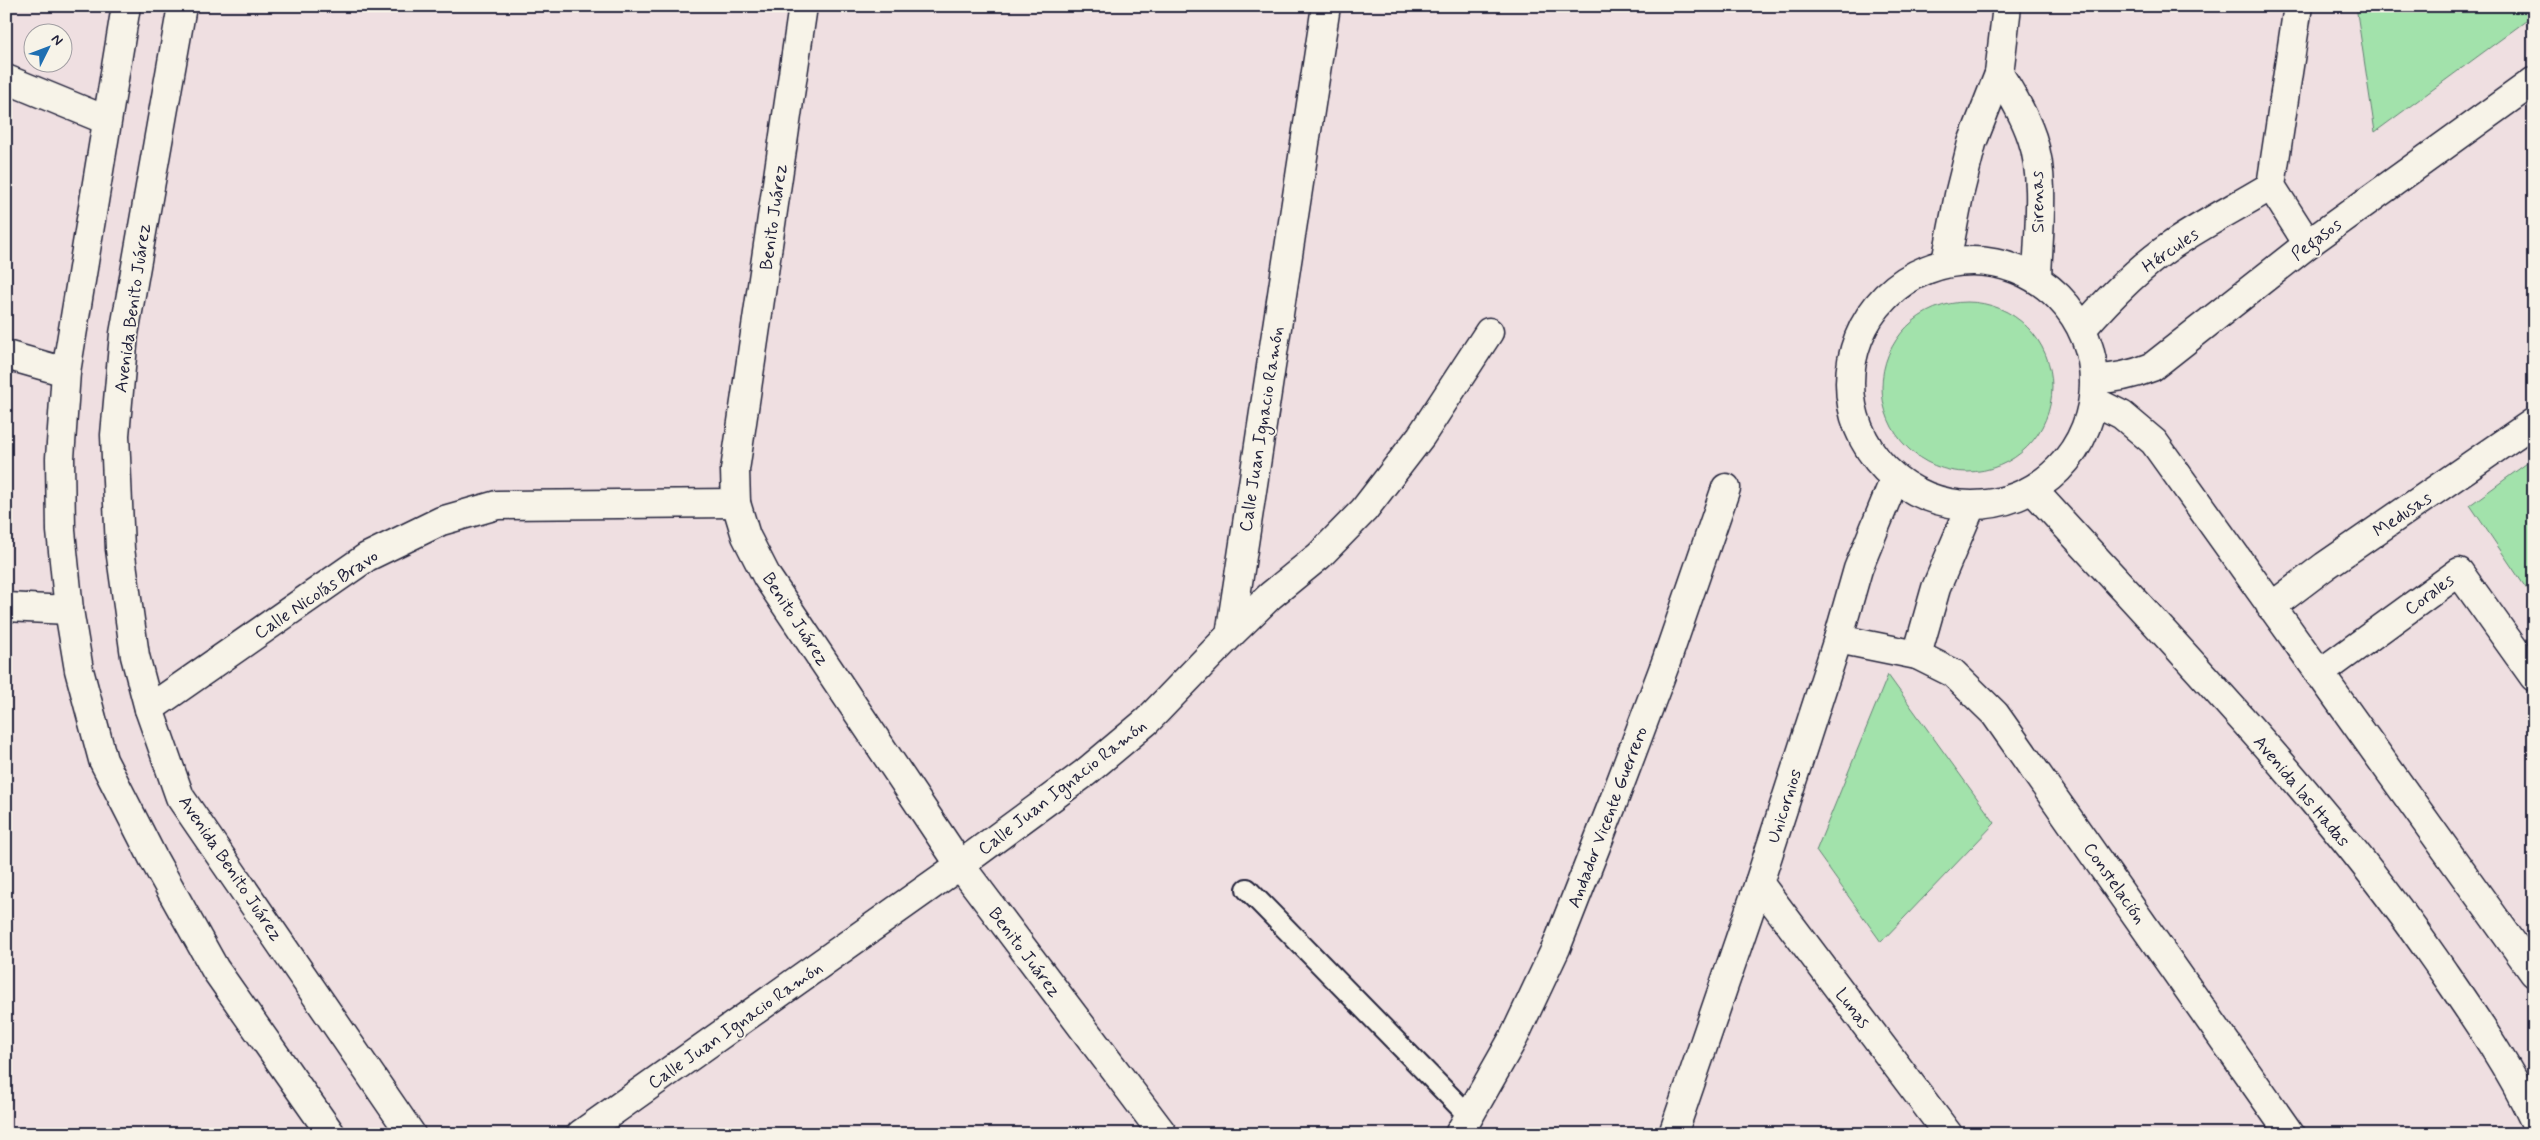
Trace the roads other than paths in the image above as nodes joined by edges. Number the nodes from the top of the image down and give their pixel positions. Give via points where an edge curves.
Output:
1 (126, 6) edge
2 (182, 6) edge
3 (803, 6) edge
4 (1326, 6) edge
5 (2007, 6) edge
6 (2298, 6) edge
7 (1999, 74) junction
8 (6, 79) edge
9 (2534, 81) edge
10 (106, 120) junction
11 (2271, 186) junction
12 (2308, 244) junction
13 (1946, 262) junction
14 (2037, 279) junction
15 (2082, 329) junction
16 (1489, 332) dead end
17 (6, 355) edge
18 (66, 372) junction
19 (2094, 390) junction
20 (2534, 422) edge
21 (1895, 478) junction
22 (1726, 488) dead end
23 (2033, 490) junction
24 (736, 503) junction
25 (1971, 506) junction
26 (6, 607) edge
27 (2271, 607) junction
28 (69, 610) junction
29 (1230, 635) junction
30 (1838, 639) junction
31 (1917, 655) junction
32 (2320, 674) junction
33 (2534, 677) edge
34 (149, 709) junction
35 (960, 865) junction
36 (1759, 882) junction
37 (1247, 889) dead end
38 (2534, 973) edge
39 (2527, 1086) edge
40 (2534, 1120) edge
41 (1464, 1125) edge
42 (331, 1134) edge
43 (411, 1134) edge
44 (581, 1134) edge
45 (1163, 1134) edge
46 (1673, 1134) edge
47 (1948, 1134) edge
48 (2290, 1134) edge

1 - 10 street
2 - 34 street, Avenida Benito Juárez via 124,334 115,435 120,550 135,656
3 - 24 street, Benito Juárez via 735,470
4 - 29 street, Calle Juan Ignacio Ramón
5 - 7 street
6 - 11 street
7 - 13 street via 1972,144
7 - 14 street, Sirenas via 2019,105 2033,139 2040,176
8 - 10 street
9 - 12 street, Pegasos
10 - 18 street
11 - 12 street
11 - 15 street, Hércules via 2144,266
12 - 19 street, Pegasos via 2152,367
13 - 14 street via 1993,261
13 - 21 street via 1897,285 1862,327 1849,381 1860,434
14 - 15 street via 2064,300
15 - 19 street
16 - 29 street via 1421,436 1364,510 1319,556 1270,596
17 - 18 street
18 - 28 street via 60,458 61,531
19 - 23 street via 2083,436 2062,466
19 - 27 street via 2154,442
20 - 27 street, Medusas
21 - 25 street via 1930,498
21 - 30 street, Unicornios via 1858,569
22 - 41 street, Andador Vicente Guerrero via 1666,662 1556,948 1514,1037
23 - 25 street via 2003,501
23 - 39 street, Avenida las Hadas via 2310,796 2407,918
24 - 34 street, Calle Nicolás Bravo via 497,505 441,521 367,557
24 - 35 street, Benito Juárez via 746,536 767,577
25 - 31 street via 1936,588
26 - 28 street
27 - 32 street
28 - 42 street via 79,670 103,760 215,969
29 - 35 street, Calle Juan Ignacio Ramón via 1147,721 1085,773
30 - 31 street, Constelación
30 - 36 street, Unicornios
31 - 48 street, Constelación via 1953,673 1995,714
32 - 33 street, Corales via 2459,572
32 - 38 street
34 - 43 street, Avenida Benito Juárez via 180,797
35 - 44 street, Calle Juan Ignacio Ramón
35 - 45 street, Benito Juárez
36 - 46 street, Unicornios
36 - 47 street, Lunas
37 - 41 lane
39 - 40 street, Avenida las Hadas

